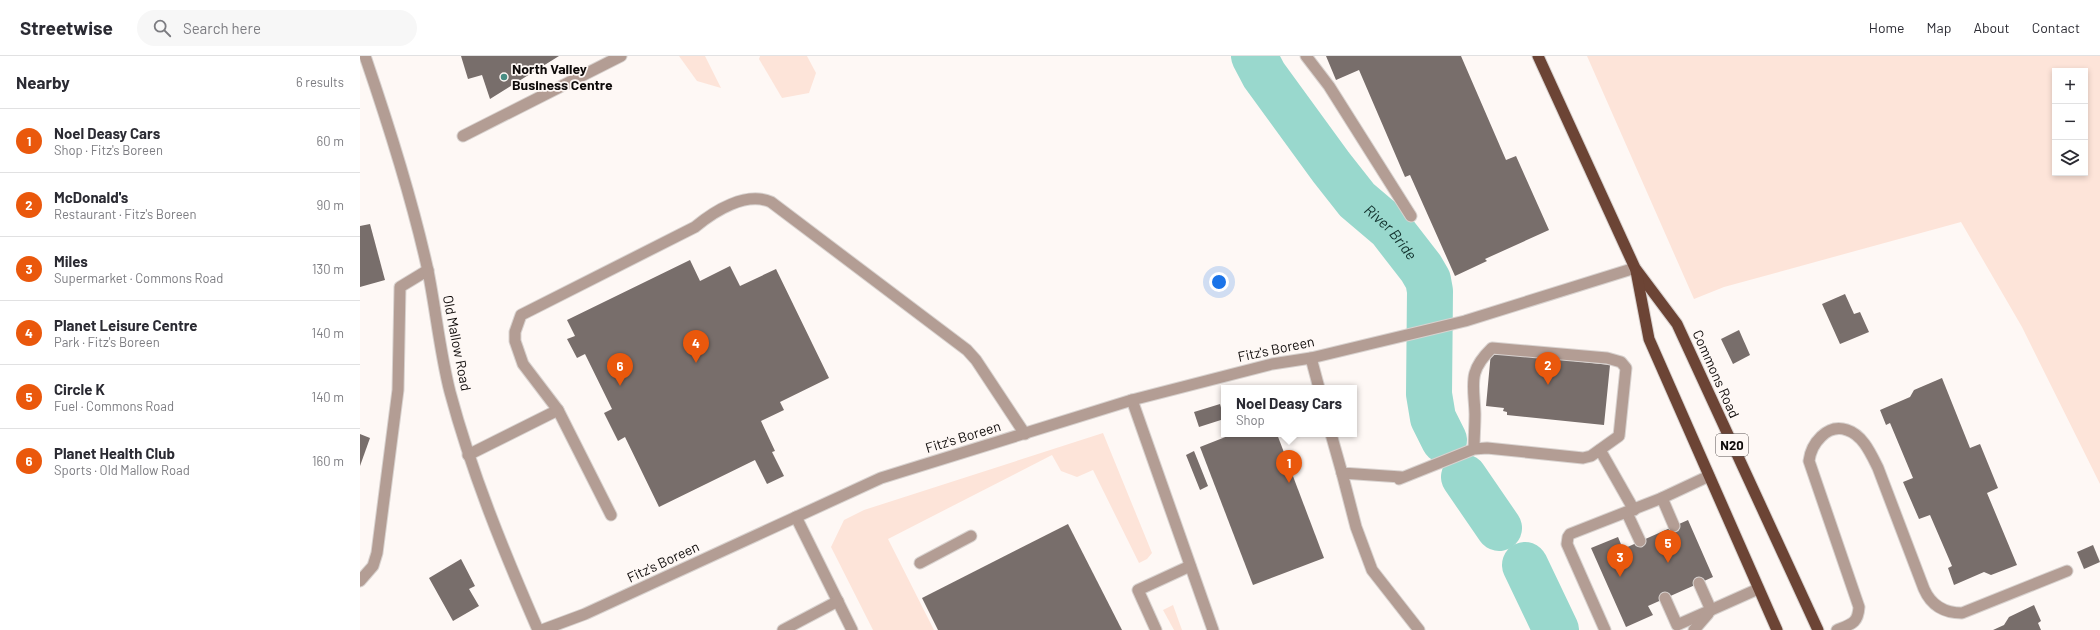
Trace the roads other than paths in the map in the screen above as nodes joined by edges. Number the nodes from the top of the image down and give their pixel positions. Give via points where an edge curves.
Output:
1 (365, 56) edge
2 (621, 56) edge
3 (1306, 56) edge
4 (1538, 56) edge
5 (463, 136) dead end
6 (1411, 216) dead end
7 (1635, 268) junction
8 (428, 270) junction
9 (1311, 358) junction
10 (1318, 385) edge
11 (1132, 400) junction
12 (558, 410) junction
13 (1025, 434) junction
14 (1332, 437) edge
15 (1474, 449) junction
16 (1600, 450) junction
17 (468, 455) junction
18 (1342, 473) junction
19 (1709, 476) junction
20 (1662, 498) junction
21 (1630, 511) junction
22 (611, 515) dead end
23 (796, 517) junction
24 (1674, 526) dead end
25 (971, 536) dead end
26 (1640, 541) dead end
27 (920, 563) dead end
28 (1190, 566) junction
29 (2067, 570) dead end
30 (360, 581) edge
31 (1699, 583) dead end
32 (1758, 589) junction
33 (1665, 598) dead end
34 (838, 601) junction
35 (1711, 610) junction
36 (538, 630) edge
37 (542, 630) edge
38 (783, 630) edge
39 (852, 630) edge
40 (1156, 630) edge
41 (1213, 630) edge
42 (1419, 630) edge
43 (1605, 630) edge
44 (1694, 630) edge
45 (1777, 630) edge
46 (1818, 630) edge
47 (1838, 630) edge

1 - 8 street, Old Mallow Road via 394,140
2 - 5 street
3 - 6 street via 1329,86
4 - 7 highway, Commons Road / N20
7 - 9 street, Fitz's Boreen via 1465,321
7 - 19 highway, Commons Road / N20 via 1649,339
7 - 46 highway, Commons Road / N20 via 1677,324
8 - 17 street, Old Mallow Road via 450,391
8 - 30 street via 400,288 398,390 377,552 373,566
9 - 10 street
9 - 11 street, Fitz's Boreen via 1272,364
11 - 13 street, Fitz's Boreen
11 - 28 street
12 - 13 street via 523,364 518,352 515,332 521,315 695,227 705,218 743,199 762,198 771,202 967,350
12 - 17 street
12 - 22 street
13 - 23 street, Fitz's Boreen via 881,478
14 - 18 street
15 - 16 street via 1499,448 1583,458
15 - 16 street via 1475,414 1472,389 1475,369 1492,348 1607,358 1624,365 1626,376 1618,436
15 - 18 street via 1399,479 1401,477
16 - 21 street
17 - 36 street, Old Mallow Road
18 - 42 street via 1356,527 1372,570
19 - 20 street
19 - 32 highway, Commons Road / N20
20 - 21 street
20 - 24 street
21 - 26 street
21 - 43 street via 1568,537 1567,544
23 - 34 street
23 - 37 street, Fitz's Boreen via 585,614
25 - 27 street
28 - 40 street via 1138,590
28 - 41 street
29 - 47 street via 1962,613 1951,613 1940,608 1932,602 1924,589 1869,449 1847,430 1837,429 1820,437 1810,453 1809,461 1859,607 1858,617 1854,622
31 - 35 street
32 - 35 street
32 - 45 highway, Commons Road / N20
33 - 35 street via 1677,625
34 - 38 street
34 - 39 street
35 - 44 street

